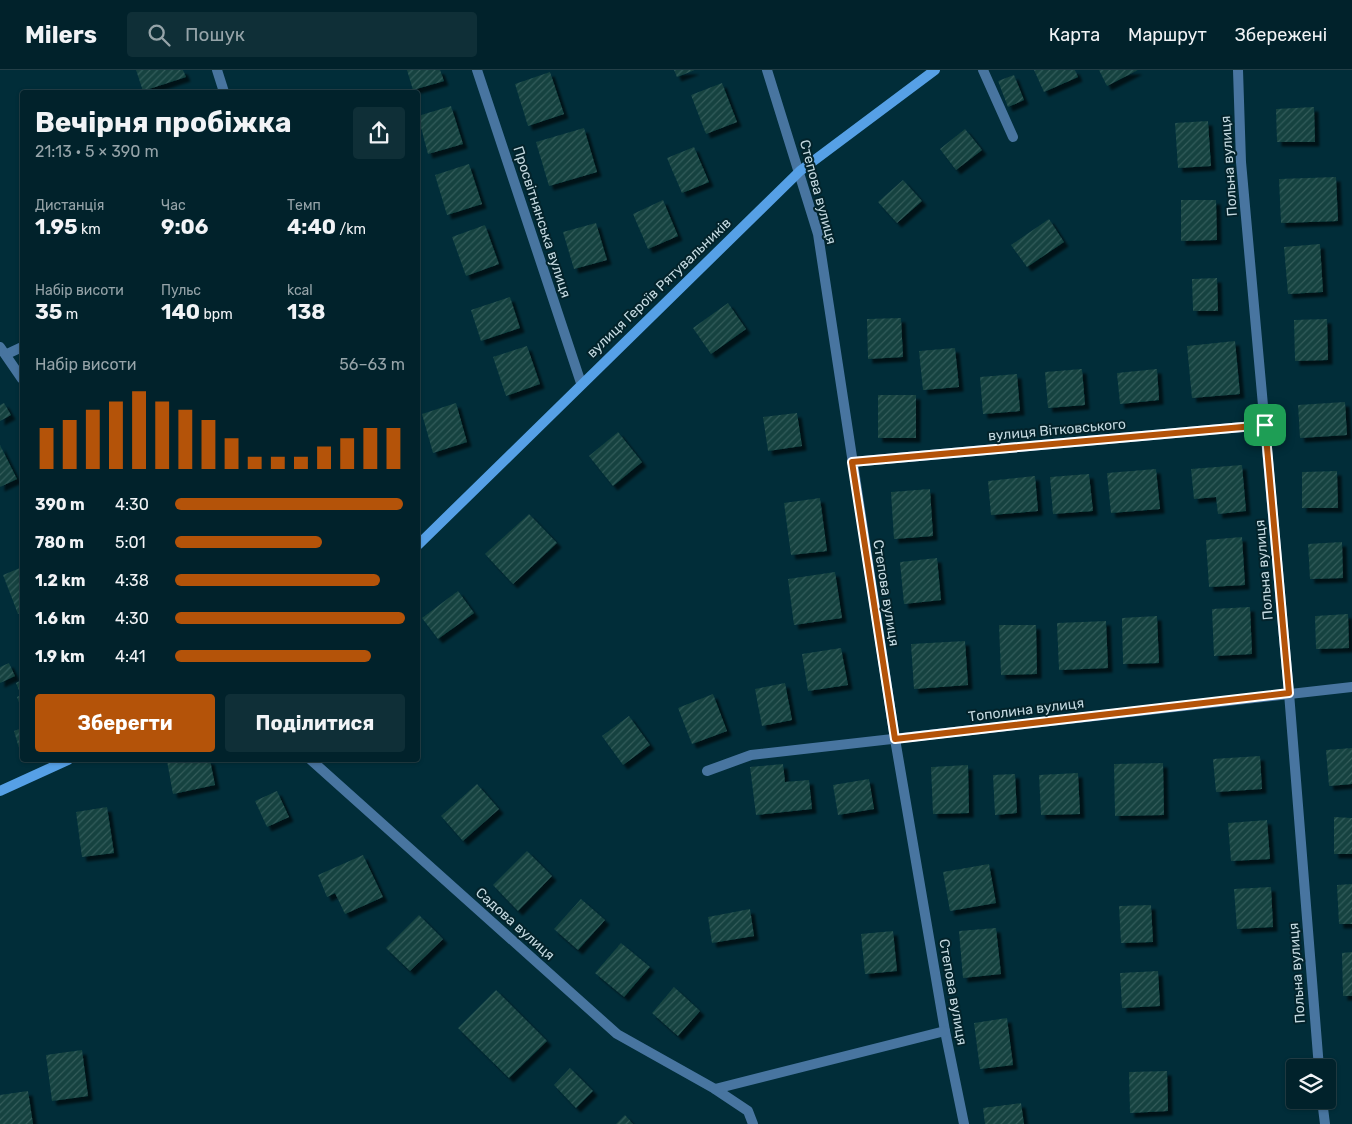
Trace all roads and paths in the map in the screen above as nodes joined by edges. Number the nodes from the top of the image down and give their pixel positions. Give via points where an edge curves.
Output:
1 (217, 70) edge
2 (477, 70) edge
3 (767, 70) edge
4 (935, 70) edge
5 (983, 70) edge
6 (1238, 70) edge
7 (223, 90) edge
8 (1013, 137) dead end
9 (800, 171) junction
10 (20, 347) edge
11 (3, 350) edge
12 (20, 376) edge
13 (581, 382) junction
14 (1265, 425) junction
15 (852, 462) junction
16 (420, 543) edge
17 (1352, 687) edge
18 (1289, 693) junction
19 (895, 739) junction
20 (64, 762) edge
21 (313, 762) edge
22 (706, 771) dead end
23 (0, 791) edge
24 (945, 1031) junction
25 (1318, 1059) edge
26 (715, 1088) junction
27 (1323, 1109) edge
28 (753, 1124) edge
29 (964, 1124) edge
30 (1325, 1124) edge

1 - 7 street
2 - 13 street, Просвітнянська вулиця
3 - 9 street, Степова вулиця
4 - 9 street, вулиця Героїв Рятувальників
5 - 8 street
6 - 14 street, Польна вулиця via 1241,162
9 - 13 street, вулиця Героїв Рятувальників
9 - 15 street, Степова вулиця via 818,234
10 - 11 street
11 - 12 street
13 - 16 street, вулиця Героїв Рятувальників
14 - 15 street, вулиця Вітковського
14 - 18 street, Польна вулиця
15 - 19 street, Степова вулиця
17 - 18 street, Тополина вулиця
18 - 19 street, Тополина вулиця
18 - 25 street, Польна вулиця
19 - 22 street, Тополина вулиця via 751,755
19 - 24 street, Степова вулиця
20 - 23 street
21 - 26 street, Садова вулиця via 617,1034
24 - 26 street
24 - 29 street, Степова вулиця
26 - 28 street, Садова вулиця via 748,1111
27 - 30 street

